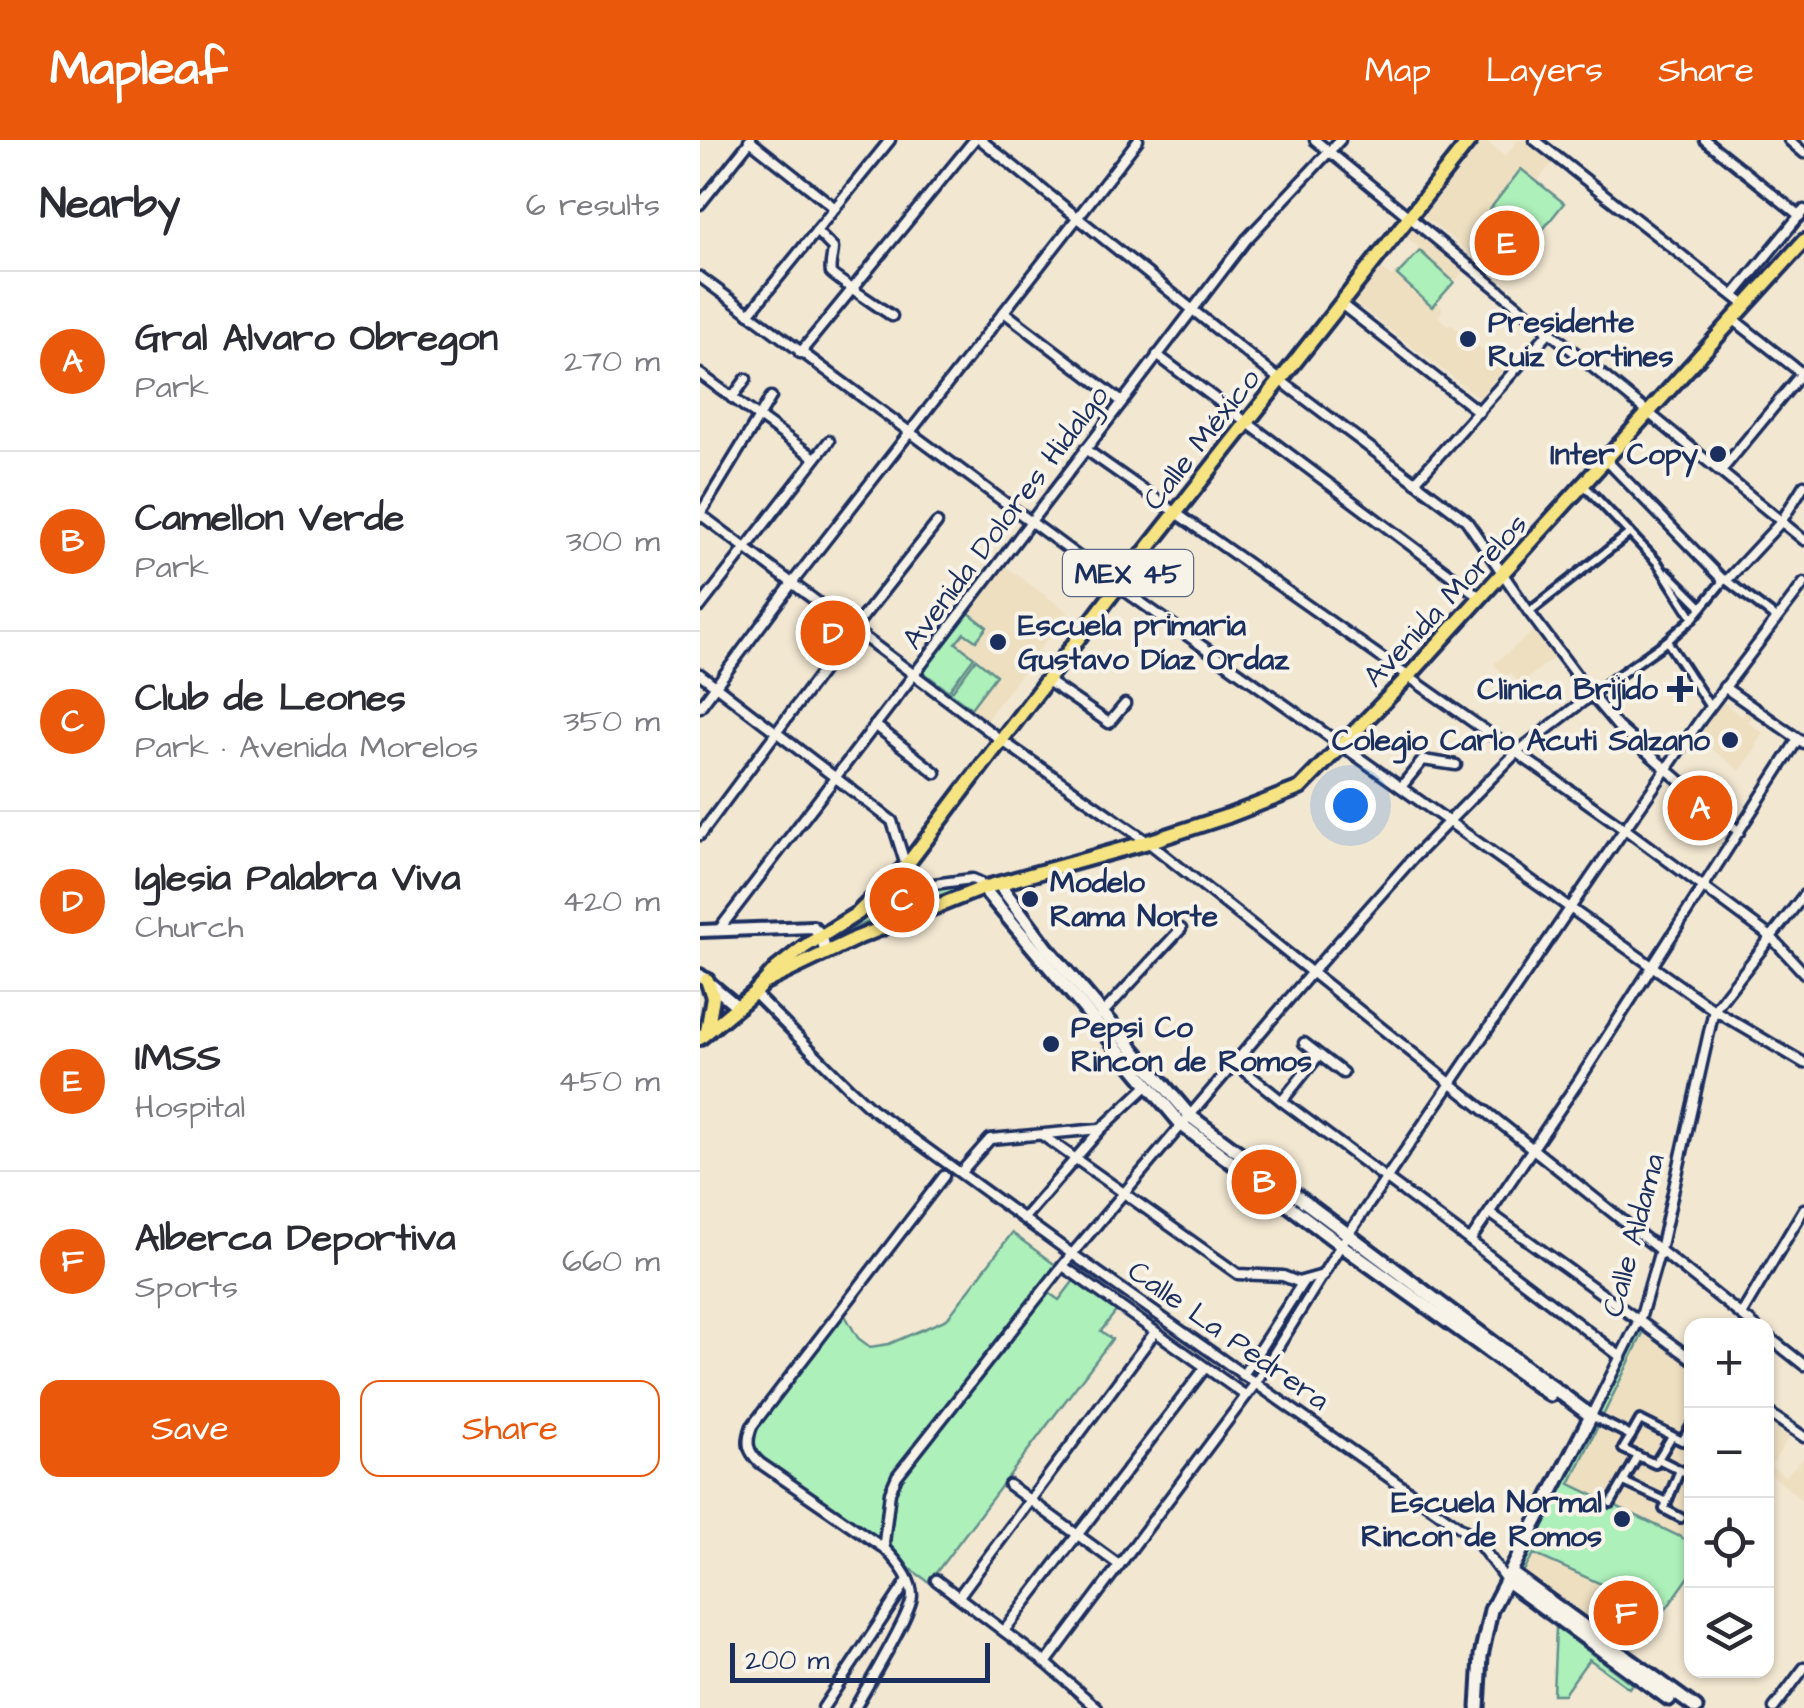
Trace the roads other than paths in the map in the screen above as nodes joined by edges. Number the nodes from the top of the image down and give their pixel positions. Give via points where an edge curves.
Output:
1 (750, 140) edge
2 (890, 140) edge
3 (978, 140) edge
4 (1138, 140) edge
5 (1315, 140) edge
6 (1340, 140) edge
7 (1470, 140) edge
8 (1535, 140) edge
9 (1706, 140) edge
10 (1789, 140) edge
11 (1329, 152) junction
12 (1804, 153) edge
13 (700, 204) edge
14 (835, 208) junction
15 (1802, 213) edge
16 (1078, 216) junction
17 (1409, 216) junction
18 (816, 231) junction
19 (1804, 241) edge
20 (700, 277) edge
21 (854, 289) junction
22 (1734, 296) junction
23 (1341, 304) junction
24 (1745, 306) junction
25 (1192, 308) junction
26 (1004, 312) junction
27 (749, 314) junction
28 (892, 316) dead end
29 (1733, 319) junction
30 (1550, 331) junction
31 (800, 353) junction
32 (1157, 354) junction
33 (700, 374) edge
34 (1803, 374) edge
35 (746, 379) dead end
36 (1280, 380) junction
37 (771, 397) dead end
38 (732, 398) junction
39 (1121, 401) junction
40 (1480, 412) junction
41 (1649, 412) junction
42 (758, 416) junction
43 (1246, 422) junction
44 (910, 433) junction
45 (829, 441) dead end
46 (1085, 449) junction
47 (815, 458) junction
48 (1606, 460) junction
49 (1721, 471) junction
50 (1415, 482) junction
51 (1584, 485) junction
52 (1804, 486) edge
53 (1176, 512) junction
54 (700, 514) edge
55 (1031, 522) junction
56 (1780, 522) junction
57 (936, 523) dead end
58 (1630, 534) junction
59 (1804, 540) edge
60 (745, 548) junction
61 (1657, 562) junction
62 (1502, 574) junction
63 (1724, 580) junction
64 (792, 584) junction
65 (1804, 584) edge
66 (1118, 586) junction
67 (1480, 597) junction
68 (1702, 607) junction
69 (700, 608) edge
70 (1530, 612) junction
71 (1693, 618) junction
72 (1778, 620) junction
73 (854, 628) junction
74 (1666, 640) junction
75 (914, 673) junction
76 (700, 674) edge
77 (1408, 676) junction
78 (1046, 680) junction
79 (715, 686) junction
80 (1724, 688) junction
81 (1590, 695) junction
82 (1125, 704) dead end
83 (1710, 706) junction
84 (700, 707) edge
85 (875, 725) junction
86 (776, 732) junction
87 (1000, 740) junction
88 (1801, 741) edge
89 (1343, 746) junction
90 (1516, 753) junction
91 (1456, 765) dead end
92 (1665, 769) junction
93 (936, 773) dead end
94 (836, 776) junction
95 (1401, 788) junction
96 (1450, 822) junction
97 (1625, 829) junction
98 (1739, 832) junction
99 (700, 834) edge
100 (1148, 842) junction
101 (906, 866) junction
102 (999, 884) junction
103 (1704, 887) junction
104 (983, 888) junction
105 (1804, 895) edge
106 (1570, 908) junction
107 (706, 929) edge
108 (1181, 929) dead end
109 (822, 936) junction
110 (1771, 936) junction
111 (1042, 951) junction
112 (825, 952) junction
113 (1652, 966) junction
114 (1312, 972) junction
115 (1804, 972) edge
116 (703, 978) edge
117 (765, 982) junction
118 (754, 992) junction
119 (738, 1007) junction
120 (1714, 1010) junction
121 (1098, 1017) junction
122 (703, 1035) edge
123 (1304, 1043) dead end
124 (1319, 1055) junction
125 (1235, 1063) junction
126 (1804, 1063) edge
127 (1342, 1073) dead end
128 (1450, 1082) junction
129 (1148, 1085) junction
130 (1282, 1101) junction
131 (1186, 1121) junction
132 (1100, 1130) junction
133 (1042, 1135) junction
134 (1532, 1147) junction
135 (1076, 1158) junction
136 (961, 1172) junction
137 (944, 1176) dead end
138 (1386, 1179) junction
139 (1123, 1194) junction
140 (1804, 1209) edge
141 (1490, 1213) junction
142 (1024, 1218) junction
143 (1344, 1240) junction
144 (1470, 1241) junction
145 (1660, 1250) junction
146 (1072, 1254) junction
147 (1063, 1266) junction
148 (1323, 1275) junction
149 (1303, 1282) junction
150 (1742, 1315) junction
151 (1745, 1318) edge
152 (1639, 1323) junction
153 (1154, 1332) junction
154 (1271, 1332) junction
155 (1774, 1341) edge
156 (1282, 1342) junction
157 (1684, 1354) edge
158 (1621, 1357) junction
159 (1804, 1365) edge
160 (1205, 1368) junction
161 (1243, 1375) junction
162 (1255, 1384) junction
163 (1246, 1396) junction
164 (1774, 1416) edge
165 (1589, 1419) junction
166 (1631, 1436) junction
167 (1672, 1436) junction
168 (1804, 1437) edge
169 (1684, 1438) edge
170 (1638, 1456) junction
171 (1658, 1458) junction
172 (1680, 1470) junction
173 (1684, 1472) edge
174 (1624, 1482) junction
175 (1009, 1484) dead end
176 (1030, 1500) junction
177 (1666, 1502) junction
178 (1612, 1503) dead end
179 (1681, 1518) dead end
180 (1078, 1536) junction
181 (885, 1549) junction
182 (1119, 1565) junction
183 (1509, 1577) junction
184 (908, 1580) junction
185 (936, 1580) dead end
186 (959, 1596) junction
187 (1004, 1631) junction
188 (1046, 1663) junction
189 (1804, 1668) edge
190 (1645, 1676) junction
191 (823, 1708) edge
192 (855, 1708) edge
193 (1097, 1708) edge
194 (1478, 1708) edge
195 (1682, 1708) edge
196 (1696, 1708) edge
197 (1774, 1708) edge

1 - 13 street
1 - 14 street
2 - 14 street
3 - 16 street
3 - 21 street
4 - 16 street
5 - 11 street
6 - 11 street, Avenida Dolores Hidalgo
7 - 17 main road, Calle México / MEX 45
8 - 22 street
9 - 15 street
10 - 12 street
11 - 17 street
11 - 25 street, Avenida Dolores Hidalgo
14 - 18 street
15 - 22 street
16 - 25 street
16 - 26 street
17 - 23 main road, Calle México / MEX 45
17 - 30 street
18 - 21 street via 832,245 833,275
18 - 27 street
19 - 24 main road, Avenida Morelos / MEX 45
20 - 27 street
21 - 28 street
21 - 31 street
22 - 24 street
23 - 36 main road, Calle México / MEX 45
23 - 40 street
24 - 29 main road, Avenida Morelos / MEX 45
25 - 32 street, Avenida Dolores Hidalgo
25 - 36 street
26 - 39 street
26 - 44 street
27 - 31 street
29 - 34 street
29 - 41 main road, Avenida Morelos / MEX 45
30 - 40 street
30 - 41 street
31 - 44 street
32 - 39 street, Avenida Dolores Hidalgo
32 - 43 street
33 - 38 street
34 - 49 street
35 - 38 street
36 - 43 main road, Calle México / MEX 45
36 - 50 street
37 - 42 street
38 - 42 street
39 - 46 street, Avenida Dolores Hidalgo
40 - 50 street
41 - 48 main road, Avenida Morelos / MEX 45
41 - 49 street
42 - 47 street
42 - 54 street
43 - 53 main road, Calle México / MEX 45
43 - 67 street
44 - 55 street
44 - 64 street
45 - 47 street
46 - 53 street
46 - 55 street, Avenida Dolores Hidalgo
47 - 60 street
48 - 51 main road, Avenida Morelos / MEX 45
48 - 63 street
49 - 56 street
50 - 62 street via 1466,520
51 - 58 street
51 - 62 main road, Avenida Morelos / MEX 45
52 - 56 street
53 - 66 main road, Calle México / MEX 45
53 - 77 street
54 - 60 street
55 - 66 street
55 - 75 street, Avenida Dolores Hidalgo
56 - 59 street
56 - 63 street
57 - 73 street
58 - 61 street
58 - 70 street
60 - 64 street
60 - 69 street
61 - 68 street
61 - 71 street
62 - 67 main road, Avenida Morelos / MEX 45
62 - 70 street
63 - 68 street
63 - 72 street
64 - 73 street
64 - 79 street
65 - 72 street
66 - 78 main road, Calle México / MEX 45
66 - 89 street
67 - 77 main road, Avenida Morelos / MEX 45
68 - 71 street
70 - 81 street
71 - 74 street
72 - 80 street
73 - 75 street
73 - 86 street
74 - 81 street
74 - 83 street
75 - 85 street, Avenida Dolores Hidalgo
75 - 87 street
76 - 79 street
77 - 89 main road, Avenida Morelos / MEX 45
77 - 90 street
78 - 82 street via 1110,723
78 - 87 main road, Calle México / MEX 45
79 - 84 street
79 - 86 street
80 - 83 street
80 - 88 street
81 - 90 street
81 - 92 street
83 - 92 street
85 - 93 street
85 - 94 street, Avenida Dolores Hidalgo
86 - 94 street
86 - 99 street
87 - 100 street
87 - 101 main road, Calle México / MEX 45
88 - 98 street
89 - 95 street
89 - 100 main road, Avenida Morelos / MEX 45 via 1294,792
90 - 96 street
90 - 97 street
91 - 95 street via 1423,760
92 - 97 street
92 - 98 street
94 - 101 street via 892,820
94 - 107 street, Avenida Dolores Hidalgo
95 - 96 street
96 - 106 street
96 - 114 street
97 - 103 street
97 - 106 street
98 - 103 street
100 - 102 main road, Avenida Morelos / MEX 45
100 - 114 street
101 - 104 street via 919,883 972,879
101 - 109 main road, Calle México / MEX 45 via 858,913
102 - 104 main road, Avenida Morelos / MEX 45
102 - 111 main road
103 - 110 street
103 - 113 street
104 - 111 main road
104 - 112 main road, Avenida Morelos / MEX 45
105 - 110 street, Calle Aldama
106 - 113 street
106 - 128 street
107 - 109 street via 813,927
108 - 121 street
109 - 112 street
109 - 117 main road, Calle México / MEX 45
110 - 115 street
110 - 120 street, Calle Aldama
111 - 121 main road
112 - 117 main road, Avenida Morelos / MEX 45
113 - 120 street
113 - 134 street
114 - 125 street
114 - 128 street
116 - 119 street
116 - 122 main road via 712,998
117 - 118 main road, MEX 45
118 - 119 main road, MEX 45
118 - 136 street, Calle La Pedrera via 861,1099
119 - 122 main road, MEX 45
120 - 126 street
120 - 145 street, Calle Aldama
121 - 129 main road
121 - 131 main road
123 - 124 street
124 - 127 street
124 - 130 street
125 - 130 street
125 - 131 street
128 - 134 street
128 - 138 street
129 - 131 main road
129 - 132 street
130 - 138 street
131 - 139 street
131 - 143 main road
132 - 133 street
132 - 135 street
133 - 135 street
133 - 136 street via 986,1142
134 - 141 street
134 - 145 street
135 - 139 street
135 - 142 street
136 - 142 street, Calle La Pedrera
137 - 181 street via 748,1438 760,1463
138 - 143 street
138 - 144 street
139 - 146 street
139 - 149 street via 1238,1274
140 - 150 street
141 - 144 street
141 - 152 street
142 - 146 street, Calle La Pedrera
143 - 148 street
143 - 165 main road
144 - 158 street
145 - 150 street
145 - 152 street, Calle Aldama
146 - 147 street
146 - 161 street, Calle La Pedrera
147 - 153 street
147 - 181 street via 897,1476
148 - 149 street
148 - 156 street
149 - 154 street
150 - 151 street
152 - 157 street
152 - 158 street, Calle Aldama
153 - 160 street
153 - 176 street
154 - 156 street
154 - 161 street
155 - 159 street
156 - 162 street
158 - 165 street, Calle Aldama
160 - 163 street
160 - 180 street
161 - 162 street, Calle La Pedrera
162 - 163 street
162 - 183 street, Calle La Pedrera via 1468,1533
163 - 182 street
164 - 168 street
165 - 166 street
165 - 183 main road, Calle Aldama
166 - 167 street via 1640,1420
166 - 170 street via 1623,1449
167 - 169 street
167 - 171 street
170 - 171 street via 1654,1464
170 - 174 street
171 - 172 street
172 - 173 street
172 - 177 street
174 - 177 street
174 - 178 street
175 - 176 street
176 - 180 street
176 - 186 street
177 - 179 street via 1664,1509
180 - 182 street
180 - 187 street
181 - 184 street
182 - 188 street
183 - 190 main road, Calle La Pedrera
183 - 194 main road, Calle Aldama via 1486,1627
184 - 191 street
184 - 192 street via 906,1614
185 - 186 street
186 - 187 street
187 - 188 street
188 - 193 street
189 - 197 street
190 - 195 main road, Calle La Pedrera
190 - 196 main road, Calle La Pedrera

